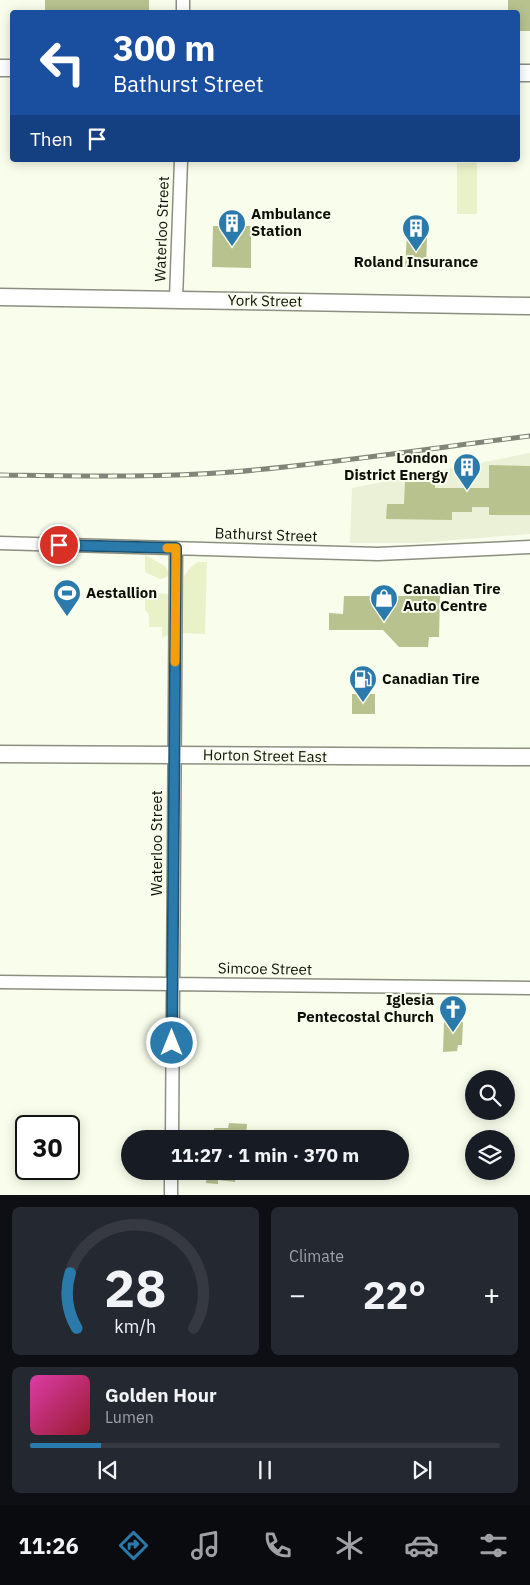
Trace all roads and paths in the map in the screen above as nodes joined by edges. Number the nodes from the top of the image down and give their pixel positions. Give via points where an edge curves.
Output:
1 (181, 162) edge
2 (0, 297) edge
3 (176, 300) junction
4 (530, 306) edge
5 (0, 543) edge
6 (530, 547) edge
7 (176, 548) junction
8 (0, 754) edge
9 (174, 755) junction
10 (530, 758) edge
11 (0, 982) edge
12 (173, 984) junction
13 (530, 988) edge
14 (172, 1130) edge
15 (171, 1180) edge
16 (171, 1195) edge

1 - 3 street, Waterloo Street
2 - 3 main road, York Street
3 - 4 main road, York Street
5 - 7 street, Bathurst Street
6 - 7 street, Bathurst Street via 378,554
7 - 9 street, Waterloo Street
8 - 9 main road, Horton Street East
9 - 10 main road, Horton Street East
9 - 12 street, Waterloo Street
11 - 12 street, Simcoe Street
12 - 13 street, Simcoe Street
12 - 14 street, Waterloo Street
15 - 16 street

